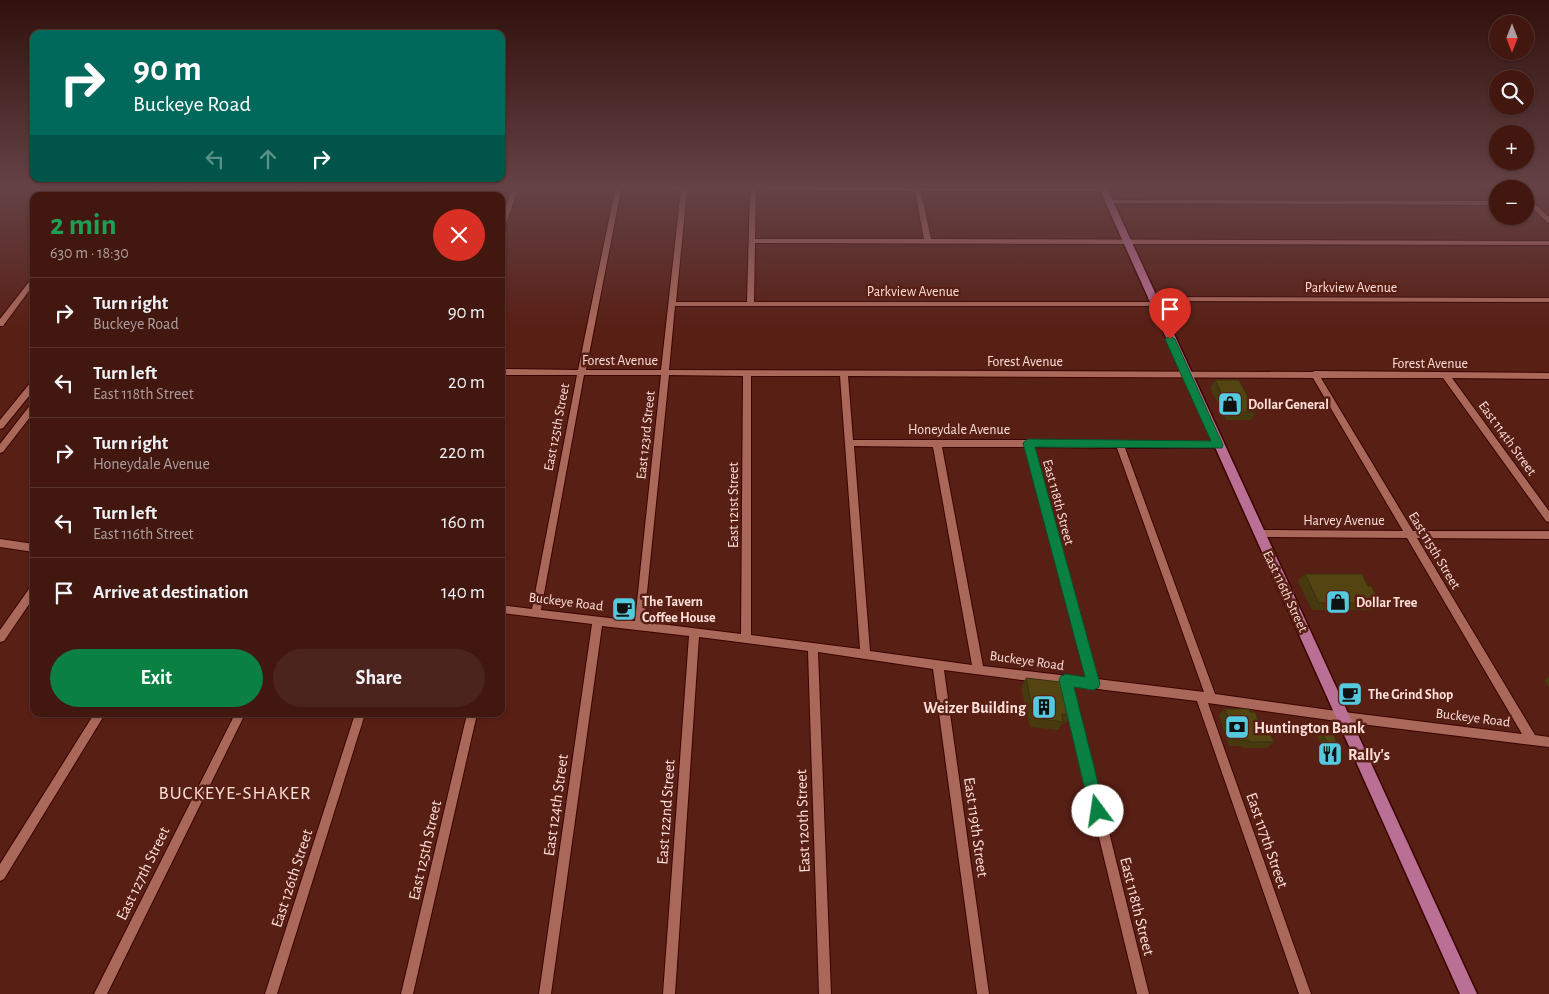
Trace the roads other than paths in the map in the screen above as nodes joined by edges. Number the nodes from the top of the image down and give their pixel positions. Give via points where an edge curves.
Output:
1 (609, 234) edge
2 (679, 234) edge
3 (752, 234) edge
4 (927, 234) edge
5 (1123, 234) edge
6 (752, 242) junction
7 (928, 242) junction
8 (1126, 242) junction
9 (1549, 243) edge
10 (30, 285) edge
11 (1549, 300) edge
12 (1153, 302) junction
13 (671, 304) junction
14 (750, 304) junction
15 (0, 324) edge
16 (505, 372) edge
17 (581, 373) junction
18 (665, 373) junction
19 (747, 373) junction
20 (844, 373) junction
21 (1186, 374) junction
22 (1315, 374) junction
23 (1445, 375) junction
24 (1549, 376) edge
25 (30, 389) edge
26 (30, 411) edge
27 (0, 426) edge
28 (849, 443) junction
29 (937, 443) junction
30 (1028, 443) junction
31 (1120, 445) junction
32 (1218, 445) junction
33 (0, 450) edge
34 (1549, 518) edge
35 (1259, 534) junction
36 (1410, 534) junction
37 (1549, 535) edge
38 (0, 543) edge
39 (30, 547) edge
40 (30, 595) edge
41 (505, 609) edge
42 (536, 613) junction
43 (598, 620) junction
44 (639, 625) junction
45 (694, 632) junction
46 (0, 638) edge
47 (746, 638) junction
48 (813, 647) junction
49 (865, 654) junction
50 (938, 665) junction
51 (978, 668) junction
52 (1066, 680) junction
53 (1093, 684) junction
54 (1206, 697) junction
55 (98, 717) edge
56 (238, 717) edge
57 (359, 717) edge
58 (471, 717) edge
59 (1344, 717) junction
60 (1531, 740) junction
61 (1549, 742) edge
62 (0, 875) edge
63 (100, 994) edge
64 (271, 994) edge
65 (407, 994) edge
66 (545, 994) edge
67 (669, 994) edge
68 (825, 994) edge
69 (984, 994) edge
70 (1143, 994) edge
71 (1305, 994) edge
72 (1469, 994) edge

1 - 17 street, East 125th Street
2 - 13 street, East 123rd Street
3 - 6 street
4 - 7 street
5 - 8 main road, East 116th Street
6 - 7 street
6 - 14 street
7 - 8 street
8 - 9 street
8 - 12 main road, East 116th Street
10 - 15 street
11 - 12 street, Parkview Avenue
12 - 14 street, Parkview Avenue
12 - 21 main road, East 116th Street
13 - 14 street, Parkview Avenue
13 - 18 street, East 123rd Street
16 - 17 street, Forest Avenue
17 - 18 street, Forest Avenue
17 - 42 street, East 125th Street
18 - 19 street, Forest Avenue
18 - 44 street, East 123rd Street
19 - 20 street, Forest Avenue
19 - 47 street, East 121st Street
20 - 21 street, Forest Avenue
20 - 28 street
21 - 22 street, Forest Avenue
21 - 32 main road, East 116th Street
22 - 23 street, Forest Avenue
22 - 36 street, East 115th Street
23 - 24 street, Forest Avenue
23 - 34 street, East 114th Street
25 - 27 street
26 - 33 street
28 - 29 street, Honeydale Avenue
28 - 49 street
29 - 30 street, Honeydale Avenue
29 - 51 street
30 - 31 street, Honeydale Avenue
30 - 53 street, East 118th Street
31 - 32 street, Honeydale Avenue
31 - 54 street, East 117th Street
32 - 35 main road, East 116th Street
35 - 36 street, Harvey Avenue
35 - 59 main road, East 116th Street
36 - 37 street, Harvey Avenue
36 - 60 street, East 115th Street
38 - 39 street
40 - 46 street
41 - 42 street, Buckeye Road
42 - 43 street, Buckeye Road
43 - 44 street, Buckeye Road
43 - 66 street, East 124th Street
44 - 45 street, Buckeye Road
45 - 47 street, Buckeye Road
45 - 67 street, East 122nd Street
47 - 48 street, Buckeye Road
48 - 49 street, Buckeye Road
48 - 68 street, East 120th Street
49 - 50 street, Buckeye Road
50 - 51 street, Buckeye Road
50 - 69 street, East 119th Street
51 - 52 street, Buckeye Road
52 - 53 street, Buckeye Road
52 - 70 street, East 118th Street
53 - 54 street, Buckeye Road
54 - 59 street, Buckeye Road
54 - 71 street, East 117th Street
55 - 62 street
56 - 63 street, East 127th Street
57 - 64 street, East 126th Street
58 - 65 street, East 125th Street
59 - 60 street, Buckeye Road
59 - 72 main road, East 116th Street
60 - 61 street, Buckeye Road

